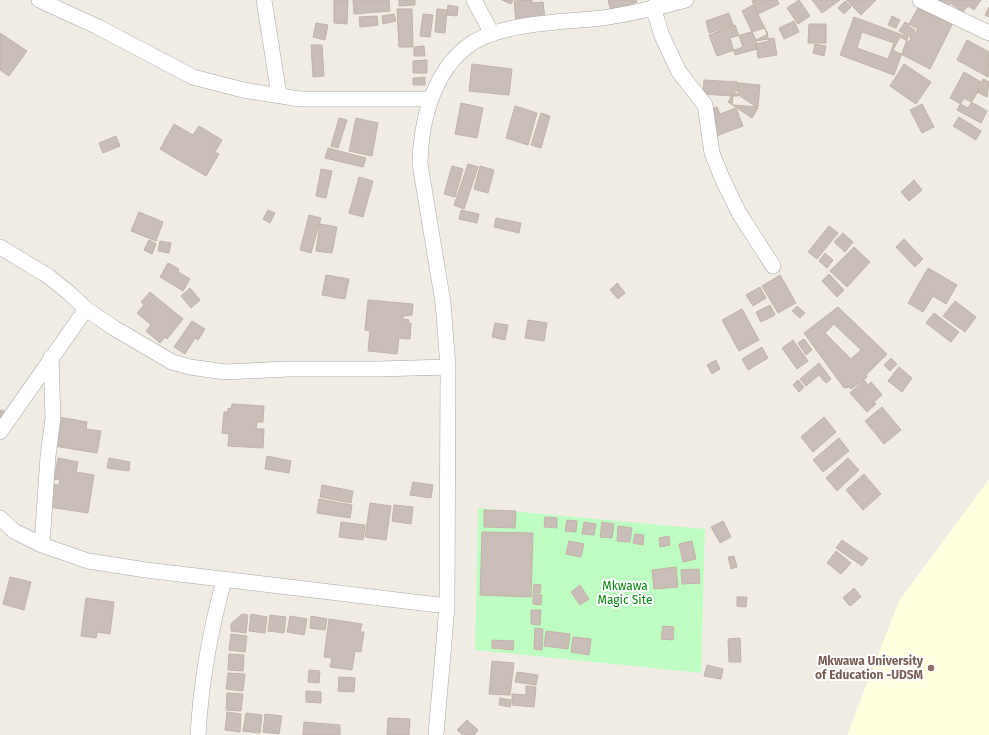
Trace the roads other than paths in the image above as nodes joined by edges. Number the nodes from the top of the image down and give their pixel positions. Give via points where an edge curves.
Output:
1 (39, 0) edge
2 (264, 0) edge
3 (474, 0) edge
4 (686, 0) edge
5 (920, 0) edge
6 (653, 7) junction
7 (989, 33) edge
8 (492, 34) junction
9 (279, 96) junction
10 (430, 99) junction
11 (0, 247) edge
12 (773, 266) dead end
13 (86, 309) junction
14 (51, 357) junction
15 (448, 367) junction
16 (0, 432) edge
17 (0, 518) edge
18 (42, 545) junction
19 (224, 580) junction
20 (447, 606) junction
21 (198, 735) edge
22 (436, 735) edge

1 - 9 street via 98,27 193,77
2 - 9 street
3 - 8 street
4 - 6 street
5 - 7 street
6 - 8 street via 604,17 529,25
6 - 12 street via 662,36 679,72 705,105 712,152 722,178 739,213
8 - 10 street via 457,55
9 - 10 street via 300,99
10 - 15 street via 420,145 420,164 444,303
11 - 13 street via 48,276
13 - 14 street
13 - 15 street via 172,362 190,368 225,372
14 - 16 street
14 - 18 street via 53,418
15 - 20 street
17 - 18 street via 14,531
18 - 19 street via 88,561
19 - 20 street
19 - 21 street via 206,659
20 - 22 street

